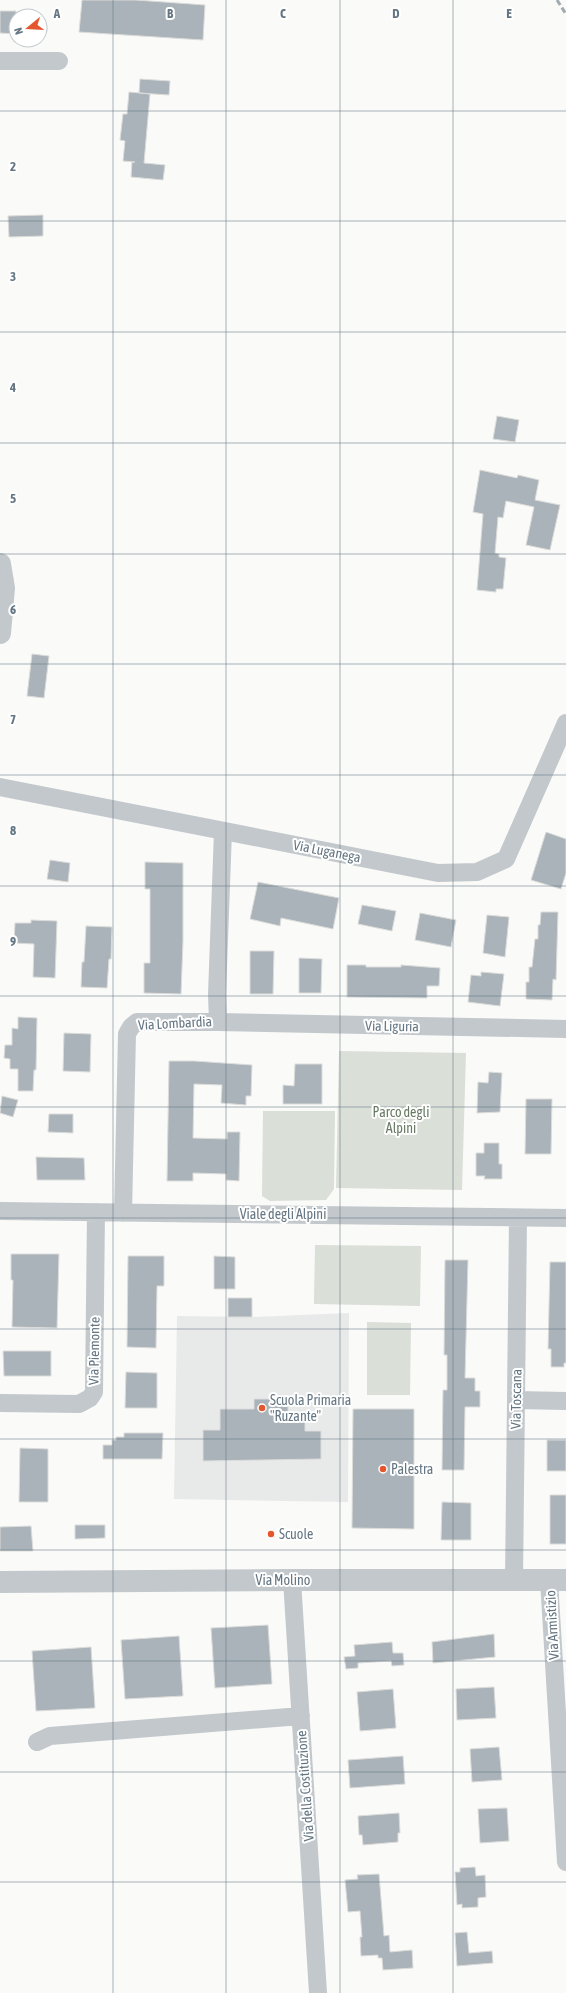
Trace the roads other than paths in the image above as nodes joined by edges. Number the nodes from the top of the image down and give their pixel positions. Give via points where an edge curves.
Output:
1 (0, 61) edge
2 (59, 61) dead end
3 (0, 564) edge
4 (0, 633) edge
5 (566, 723) edge
6 (0, 787) edge
7 (223, 831) junction
8 (218, 1022) junction
9 (566, 1029) edge
10 (0, 1211) edge
11 (96, 1212) junction
12 (123, 1213) junction
13 (518, 1218) junction
14 (566, 1218) edge
15 (516, 1400) junction
16 (566, 1401) edge
17 (0, 1403) edge
18 (292, 1580) junction
19 (514, 1580) junction
20 (558, 1580) edge
21 (0, 1582) edge
22 (301, 1716) junction
23 (37, 1742) dead end
24 (565, 1824) edge
25 (566, 1862) edge
26 (318, 1993) edge

1 - 2 street
3 - 4 street via 4,588
5 - 7 street, Via Luganega via 506,859 477,872 438,873
6 - 7 street, Via Luganega
7 - 8 street, Via Lombardia
8 - 9 street, Via Liguria
8 - 12 street, Via Lombardia via 137,1022 129,1030 126,1051
10 - 11 street, Viale degli Alpini
11 - 12 street, Viale degli Alpini
11 - 17 street, Via Piemonte via 94,1392 90,1398 79,1404
12 - 13 street, Viale degli Alpini
13 - 14 street, Viale degli Alpini
13 - 15 street, Via Toscana
15 - 16 street
15 - 19 street, Via Toscana
18 - 19 street, Via Molino
18 - 21 street, Via Molino
18 - 22 street, Via della Costituzione
19 - 20 street, Via Molino
20 - 24 street, Via Armistizio
22 - 23 street via 50,1736
22 - 26 street, Via della Costituzione
24 - 25 street, Via Armistizio

